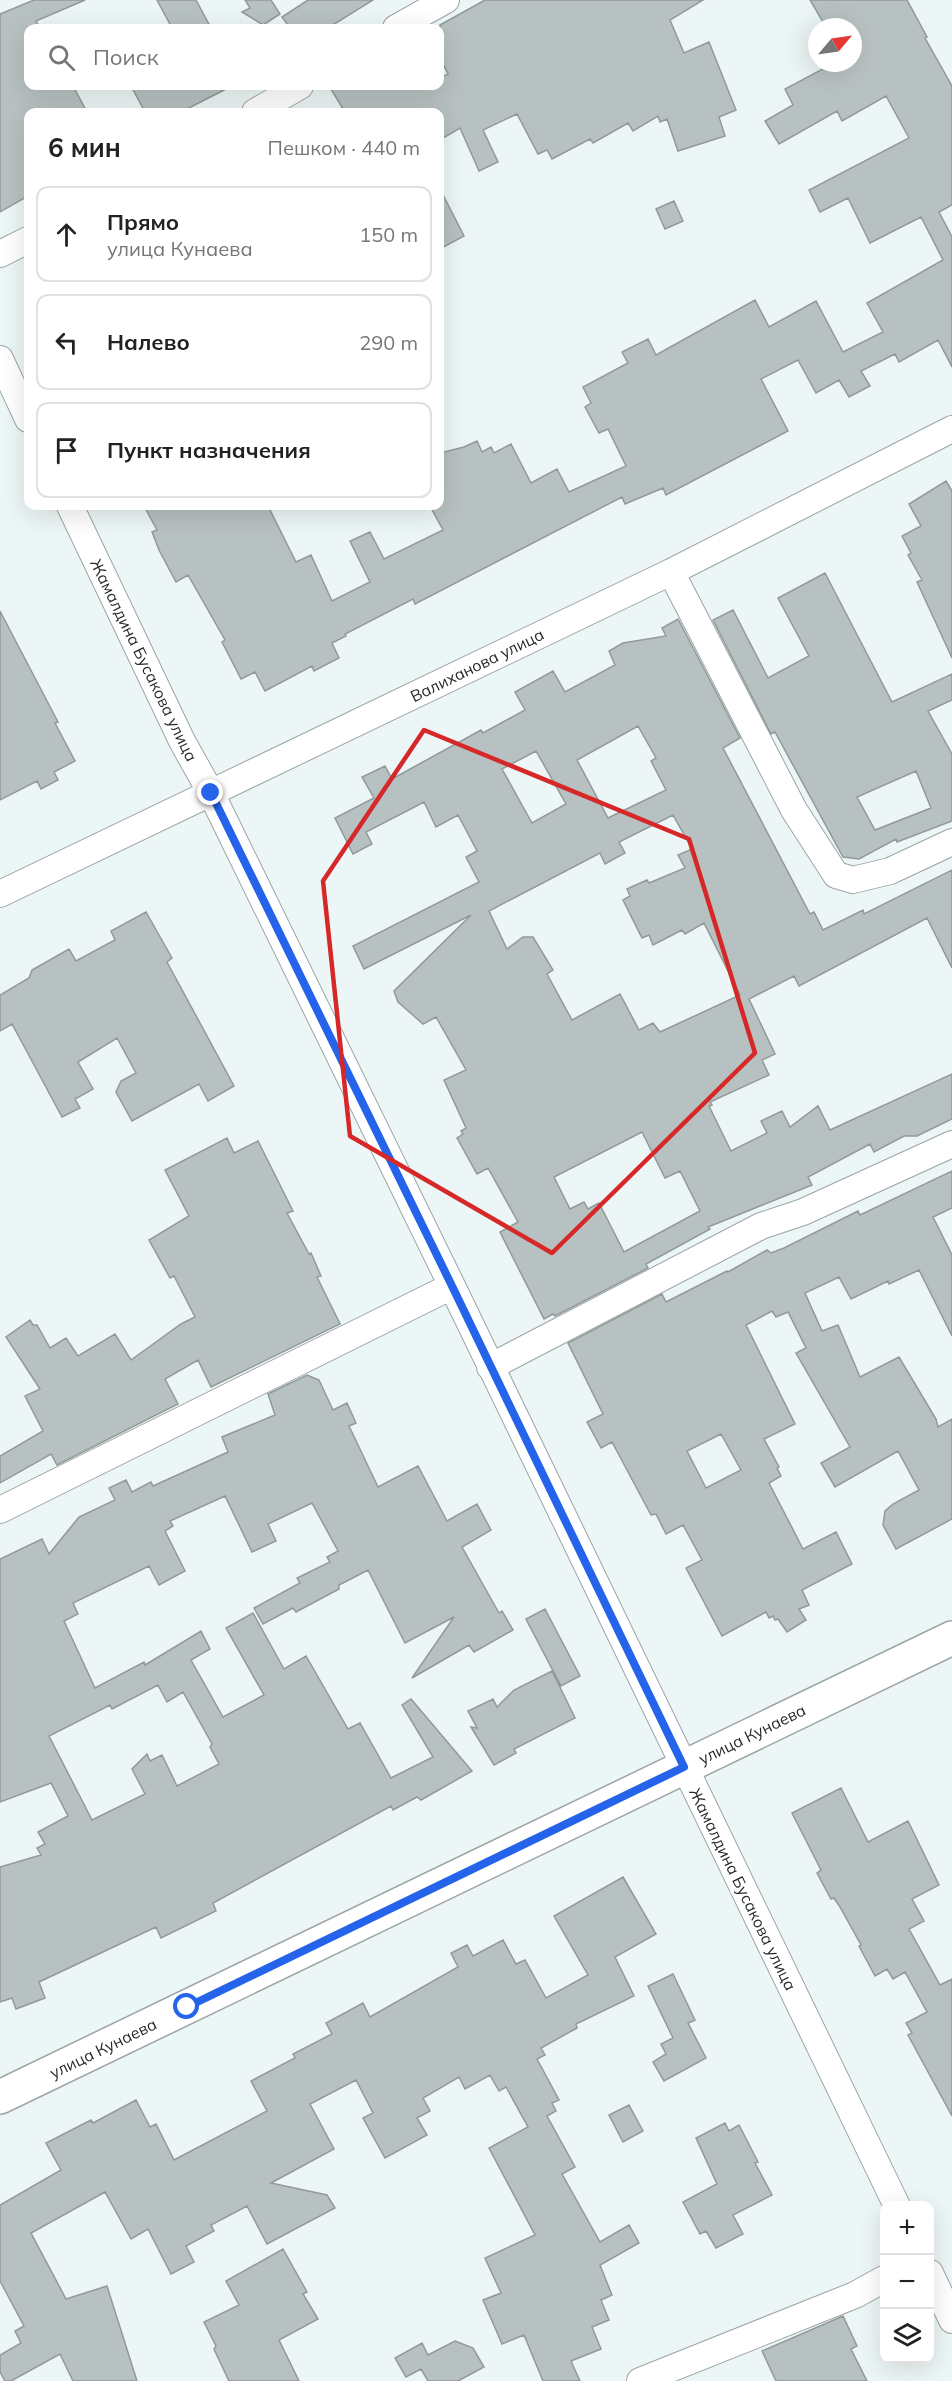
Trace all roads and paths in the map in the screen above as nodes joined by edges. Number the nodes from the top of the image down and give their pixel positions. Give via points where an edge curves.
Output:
1 (446, 0) edge
2 (403, 24) edge
3 (293, 90) edge
4 (262, 108) edge
5 (24, 242) edge
6 (0, 254) edge
7 (0, 359) edge
8 (24, 410) edge
9 (952, 429) edge
10 (72, 510) edge
11 (671, 572) junction
12 (211, 793) junction
13 (952, 842) edge
14 (0, 894) edge
15 (952, 1144) edge
16 (452, 1286) junction
17 (490, 1367) junction
18 (0, 1510) edge
19 (952, 1638) edge
20 (684, 1767) junction
21 (0, 2097) edge
22 (895, 2201) edge
23 (880, 2282) edge
24 (934, 2282) edge
25 (952, 2320) edge
26 (640, 2381) edge

1 - 2 street
3 - 4 street
5 - 6 street
7 - 8 street
9 - 11 street, Валиханова улица
10 - 12 street, Жамалдина Бусакова улица via 182,741
11 - 12 street, Валиханова улица
11 - 13 street via 794,810 836,875 853,880 890,871
12 - 14 street, Валиханова улица
12 - 16 street, Жамалдина Бусакова улица
15 - 17 street via 803,1212 761,1226
16 - 17 street, Жамалдина Бусакова улица
16 - 18 street
17 - 20 street, Жамалдина Бусакова улица
19 - 20 main road, улица Кунаева
20 - 21 main road, улица Кунаева
20 - 22 street, Жамалдина Бусакова улица
23 - 26 street
24 - 25 street

